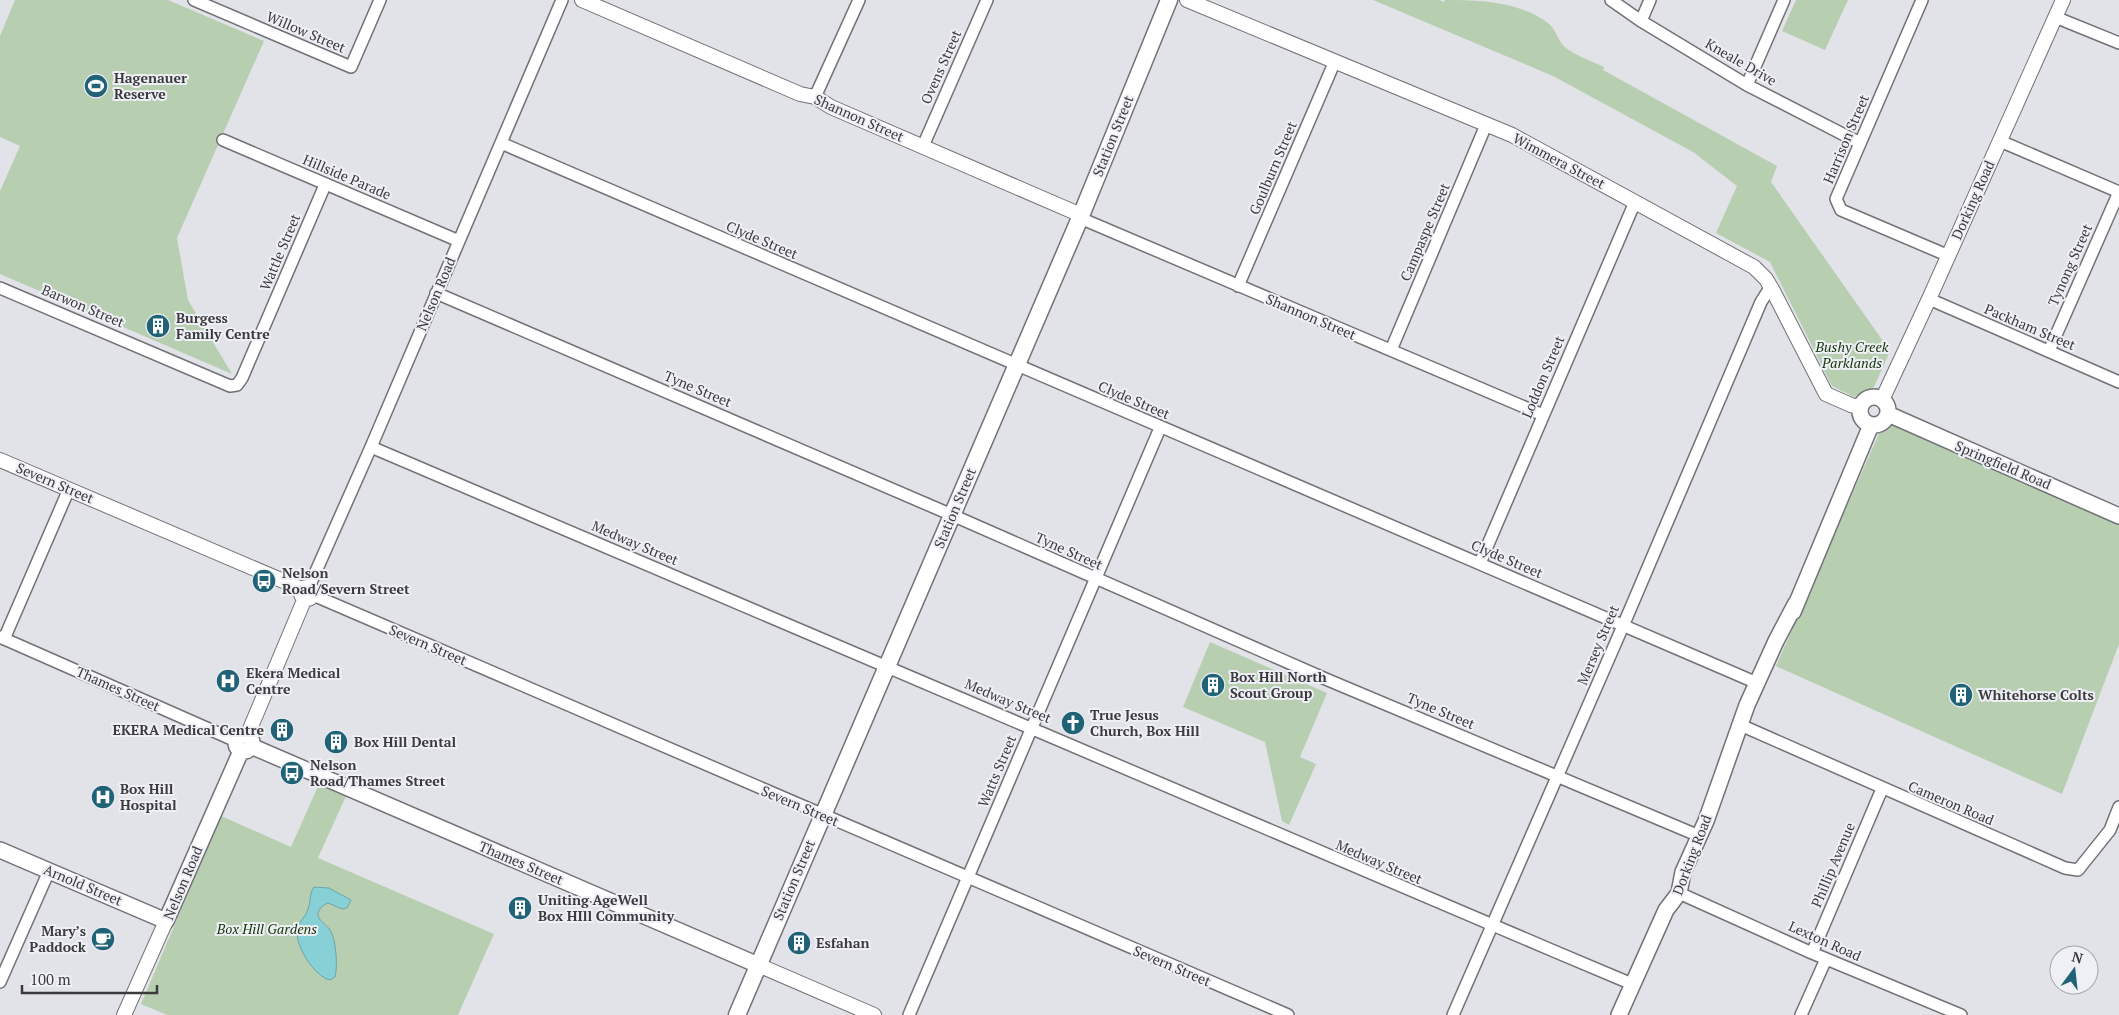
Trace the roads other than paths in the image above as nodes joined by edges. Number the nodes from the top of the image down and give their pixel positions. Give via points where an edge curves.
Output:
1 (194, 0) edge
2 (380, 0) edge
3 (562, 0) edge
4 (859, 0) edge
5 (987, 0) edge
6 (1169, 0) edge
7 (1187, 0) edge
8 (1611, 0) edge
9 (1650, 0) edge
10 (1784, 0) edge
11 (1922, 0) edge
12 (2063, 0) edge
13 (587, 1) edge
14 (2055, 17) junction
15 (1641, 21) junction
16 (2119, 43) edge
17 (1335, 61) junction
18 (1746, 85) junction
19 (815, 96) junction
20 (1486, 125) junction
21 (223, 140) dead end
22 (2000, 141) junction
23 (501, 143) junction
24 (1860, 143) junction
25 (923, 146) junction
26 (325, 185) junction
27 (2119, 192) edge
28 (1634, 202) junction
29 (1080, 217) junction
30 (459, 241) junction
31 (1949, 256) junction
32 (1238, 286) junction
33 (0, 288) edge
34 (1772, 290) junction
35 (436, 293) junction
36 (1929, 300) junction
37 (1391, 350) junction
38 (2049, 351) junction
39 (1016, 366) junction
40 (2119, 382) edge
41 (237, 384) joint
42 (1885, 407) junction
43 (1861, 408) junction
44 (1543, 416) junction
45 (1871, 424) junction
46 (1160, 428) junction
47 (371, 447) junction
48 (0, 460) edge
49 (69, 489) junction
50 (952, 515) junction
51 (2119, 516) edge
52 (1480, 563) junction
53 (1096, 578) junction
54 (307, 592) junction
55 (1623, 626) junction
56 (2, 638) edge
57 (1778, 645) junction
58 (887, 666) junction
59 (1757, 683) junction
60 (1743, 726) junction
61 (1032, 728) junction
62 (244, 743) junction
63 (1721, 776) junction
64 (1557, 777) junction
65 (1882, 789) junction
66 (2119, 807) edge
67 (822, 815) junction
68 (2114, 831) edge
69 (1692, 832) junction
70 (0, 850) edge
71 (49, 870) junction
72 (967, 878) junction
73 (1679, 893) junction
74 (166, 921) junction
75 (1493, 926) junction
76 (1812, 953) junction
77 (1644, 956) junction
78 (1826, 959) junction
79 (758, 965) junction
80 (0, 982) edge
81 (1632, 984) junction
82 (124, 1015) edge
83 (737, 1015) edge
84 (874, 1015) edge
85 (909, 1015) edge
86 (1288, 1015) edge
87 (1453, 1015) edge
88 (1618, 1015) edge
89 (1802, 1015) edge
90 (1960, 1015) edge

1 - 2 street, Willow Street via 351,67
3 - 23 street, Nelson Road
4 - 19 street
5 - 25 street, Ovens Street
6 - 29 main road, Station Street
7 - 17 street, Wimmera Street
8 - 15 street, Kneale Drive
9 - 15 street
10 - 18 street
11 - 24 street, Harrison Street
12 - 14 street, Dorking Road
13 - 19 street, Shannon Street via 800,94
14 - 16 street
14 - 22 street, Dorking Road
15 - 18 street, Kneale Drive
17 - 20 street, Wimmera Street
17 - 32 street, Goulburn Street
18 - 24 street, Kneale Drive
19 - 25 street, Shannon Street via 831,107
20 - 28 street, Wimmera Street via 1527,143
20 - 37 street, Campaspe Street
21 - 26 street, Hillside Parade
22 - 27 street
22 - 31 street, Dorking Road
23 - 30 street, Nelson Road
23 - 39 street, Clyde Street
24 - 31 street, Harrison Street via 1836,200 1841,210
25 - 29 street, Shannon Street
26 - 30 street, Hillside Parade
26 - 41 street, Wattle Street
27 - 38 street, Tynong Street
28 - 34 street, Wimmera Street via 1754,268
28 - 44 street, Loddon Street
29 - 32 street, Shannon Street
29 - 39 main road, Station Street
30 - 35 street, Nelson Road
31 - 36 street, Dorking Road
32 - 37 street, Shannon Street
33 - 41 street, Barwon Street via 230,386
34 - 43 street, Wimmera Street via 1826,394
34 - 55 street, Mersey Street via 1760,302
35 - 47 street, Nelson Road
35 - 50 street, Tyne Street
36 - 38 street, Packham Street
36 - 42 street, Dorking Road
37 - 44 street, Shannon Street
38 - 40 street, Packham Street
39 - 46 street, Clyde Street
39 - 50 main road, Station Street
42 - 43 main road via 1877,398 1868,399
42 - 45 main road via 1881,423
42 - 51 main road, Springfield Road
43 - 45 main road via 1861,416
44 - 52 street, Loddon Street
45 - 57 main road, Dorking Road
46 - 52 street, Clyde Street
46 - 53 street, Watts Street
47 - 54 street, Nelson Road
47 - 58 street, Medway Street
48 - 49 street, Severn Street
49 - 54 street, Severn Street
49 - 56 street
50 - 53 street, Tyne Street
50 - 58 main road, Station Street
52 - 55 street, Clyde Street
53 - 61 street, Watts Street
53 - 64 street, Tyne Street
54 - 62 street, Nelson Road
54 - 67 street, Severn Street
55 - 59 street, Clyde Street
55 - 64 street, Mersey Street
56 - 62 street, Thames Street
57 - 59 main road, Dorking Road
57 - 60 main road, Dorking Road via 1754,712
58 - 61 street, Medway Street
58 - 67 main road, Station Street
59 - 60 main road, Dorking Road
60 - 63 main road, Dorking Road
60 - 65 street, Cameron Road
61 - 72 street, Watts Street
61 - 75 street, Medway Street
62 - 74 main road, Nelson Road
62 - 79 main road, Thames Street
63 - 69 main road, Dorking Road
63 - 73 main road, Dorking Road via 1706,821 1683,872
64 - 69 street, Tyne Street
64 - 75 street, Mersey Street
65 - 68 street, Cameron Road via 2065,868 2078,870
65 - 76 street, Phillip Avenue
66 - 68 street, Cameron Road
67 - 72 street, Severn Street
67 - 79 main road, Station Street
69 - 77 main road, Dorking Road via 1671,889 1657,912
70 - 71 main road, Arnold Street
71 - 74 main road, Arnold Street
71 - 80 street
72 - 85 street, Watts Street
72 - 86 street, Severn Street
73 - 76 street, Lexton Road
73 - 77 main road, Dorking Road via 1666,910
74 - 82 street, Nelson Road
75 - 81 street, Medway Street
75 - 87 street, Mersey Street
76 - 78 street, Lexton Road
77 - 81 main road, Dorking Road
78 - 89 street
78 - 90 street, Lexton Road
79 - 83 main road, Station Street
79 - 84 street, Thames Street
81 - 88 main road, Dorking Road

